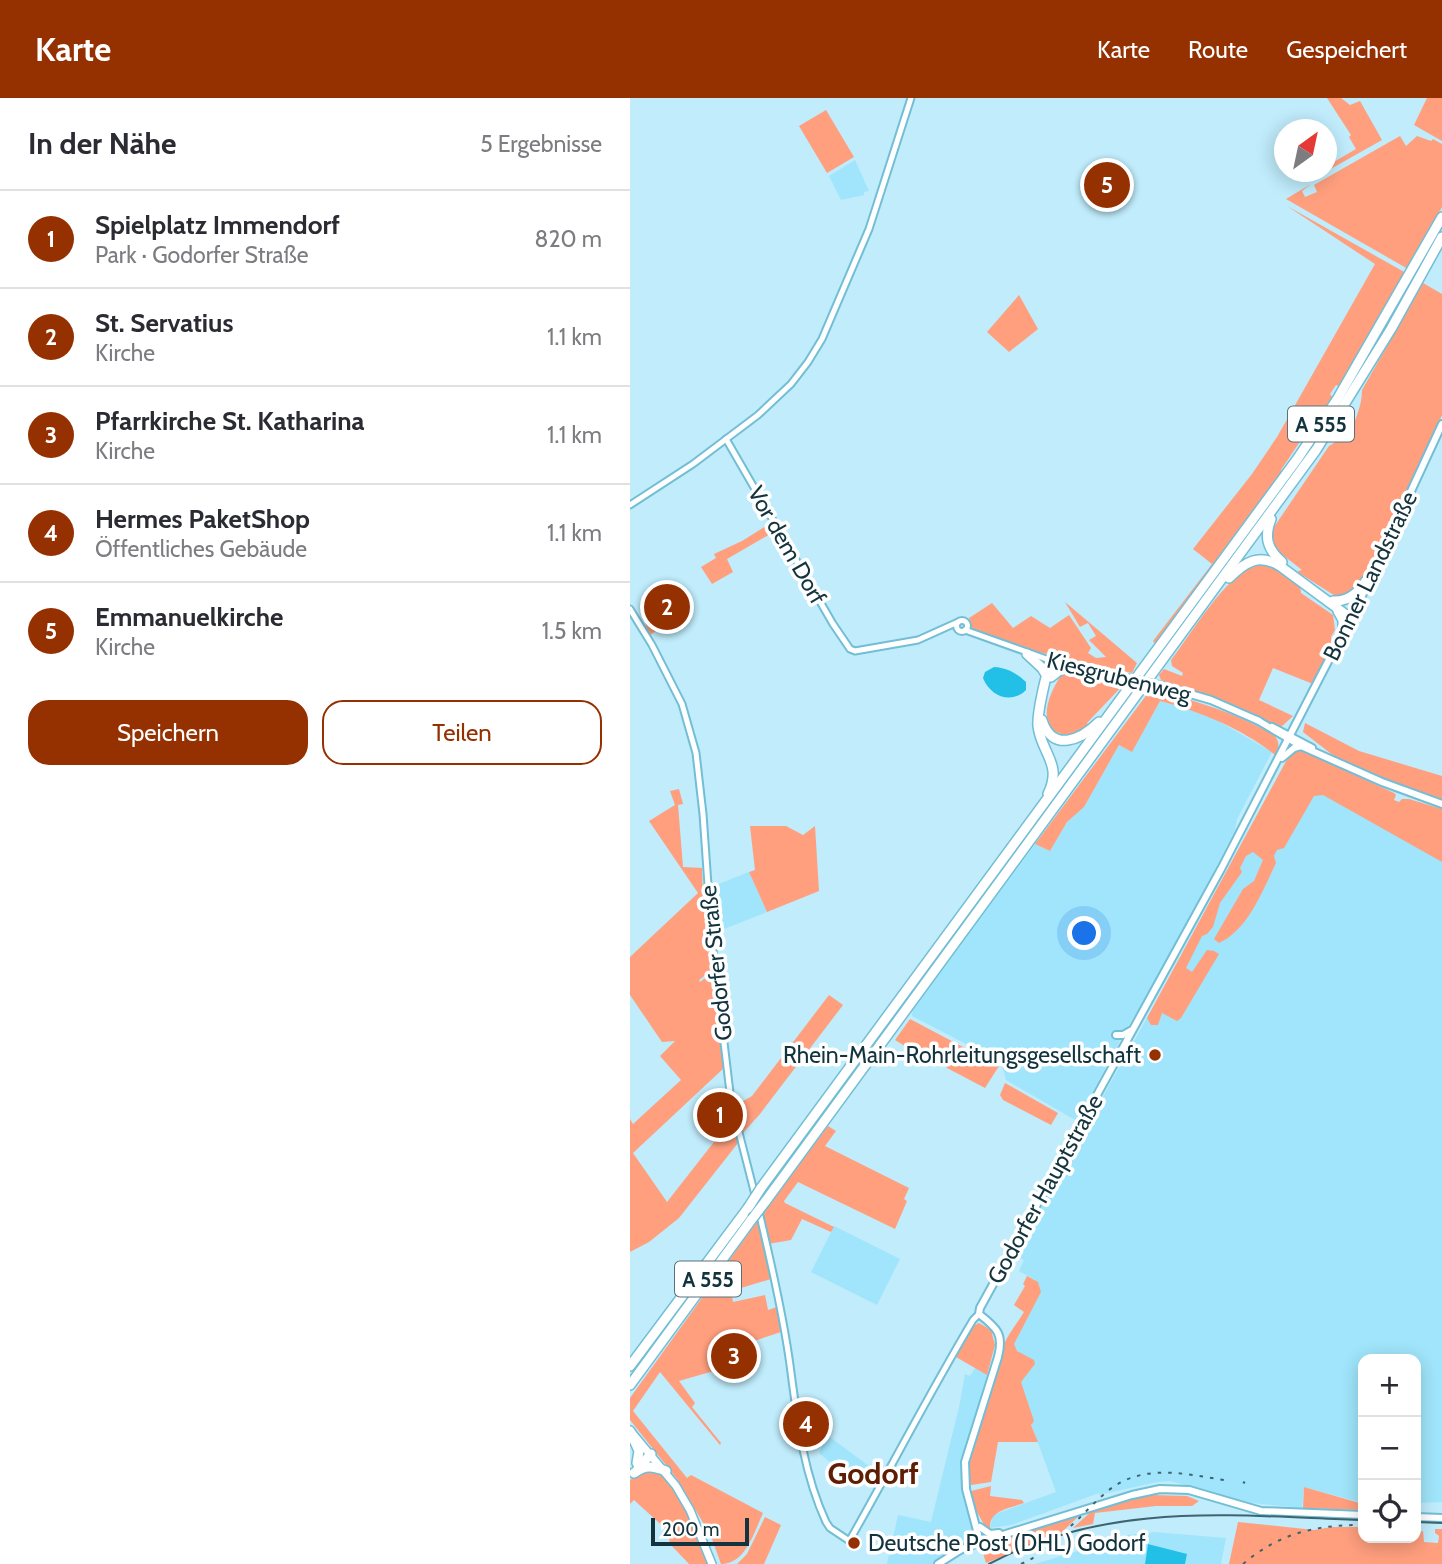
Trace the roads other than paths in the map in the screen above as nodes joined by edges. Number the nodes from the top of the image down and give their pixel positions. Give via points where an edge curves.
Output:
1 (911, 98) edge
2 (1442, 216) edge
3 (1442, 237) edge
4 (1442, 424) edge
5 (726, 439) junction
6 (1278, 504) junction
7 (630, 505) edge
8 (1377, 565) junction
9 (1334, 604) junction
10 (1202, 608) junction
11 (630, 609) edge
12 (1352, 617) junction
13 (966, 628) joint
14 (1343, 634) junction
15 (1027, 654) junction
16 (1052, 662) junction
17 (1073, 667) junction
18 (1049, 677) junction
19 (1128, 690) junction
20 (1041, 705) junction
21 (1301, 715) junction
22 (1257, 720) junction
23 (1296, 726) junction
24 (1271, 730) junction
25 (1280, 730) junction
26 (1290, 738) junction
27 (1303, 744) junction
28 (1278, 762) junction
29 (1442, 804) edge
30 (1038, 812) junction
31 (1131, 1030) junction
32 (1116, 1035) dead end
33 (756, 1220) junction
34 (979, 1314) junction
35 (643, 1348) junction
36 (630, 1358) edge
37 (630, 1366) edge
38 (630, 1385) edge
39 (630, 1431) edge
40 (651, 1454) junction
41 (633, 1470) edge
42 (666, 1471) junction
43 (972, 1511) junction
44 (1358, 1516) edge
45 (1421, 1517) edge
46 (1442, 1518) edge
47 (980, 1527) junction
48 (1012, 1532) junction
49 (849, 1540) joint
50 (983, 1541) junction
51 (712, 1563) edge
52 (937, 1564) edge

1 - 5 street via 863,244 822,339 779,396
2 - 19 highway, A 555 via 1332,408
3 - 6 highway, A 555 via 1340,415
4 - 8 main road, Bonner Landstraße
5 - 7 street
5 - 13 street, Vor dem Dorf via 850,649 918,640 947,626 958,625 960,631
6 - 9 highway via 1267,530 1269,547
6 - 10 highway, A 555
8 - 9 highway via 1352,597
8 - 12 main road, Bonner Landstraße
9 - 10 highway via 1280,566 1258,559 1237,570
9 - 12 highway
9 - 14 highway via 1343,620
10 - 33 highway, A 555, bridge
11 - 33 street, Godorfer Straße via 682,704 696,752 731,1101
12 - 14 main road, Bonner Landstraße
13 - 15 street, Kiesgrubenweg
14 - 21 main road, Bonner Landstraße
15 - 16 street, Kiesgrubenweg
15 - 18 highway
16 - 17 main road, Kiesgrubenweg
16 - 18 highway
17 - 18 highway
17 - 22 main road, Kiesgrubenweg, bridge via 1163,686
18 - 20 highway
19 - 20 highway via 1093,729 1070,741 1046,730
19 - 30 highway, A 555
20 - 30 highway via 1038,725 1054,778
21 - 23 main road, Bonner Landstraße
21 - 25 main road
22 - 24 main road, Kiesgrubenweg
22 - 25 main road, Kiesgrubenweg
23 - 26 main road, Bonner Landstraße
23 - 27 main road
24 - 26 main road, Kiesgrubenweg
24 - 28 main road via 1280,743
25 - 26 main road, Kiesgrubenweg
26 - 27 main road, Kiesgrubenweg
26 - 28 main road, Godorfer Hauptstraße
27 - 28 main road
27 - 29 main road, Kiesgrubenweg via 1382,782
28 - 31 main road, Godorfer Hauptstraße
30 - 35 highway, A 555, bridge
31 - 32 main road
31 - 34 main road, Godorfer Hauptstraße
33 - 38 highway, A 555
33 - 49 street, Godorfer Straße via 790,1362 805,1459 824,1518 830,1528
34 - 43 main road via 995,1328 1001,1345 965,1462
34 - 49 street, Godorfer Hauptstraße
35 - 36 highway
35 - 37 highway, A 555
39 - 40 main road
39 - 41 highway via 639,1451
40 - 41 highway
40 - 42 main road
41 - 42 highway via 647,1466
42 - 51 main road via 687,1504
43 - 47 main road
43 - 50 main road
44 - 48 main road via 1261,1511 1189,1490 1160,1489
45 - 46 main road
47 - 48 main road via 992,1534
47 - 50 main road
48 - 50 main road
50 - 52 main road

